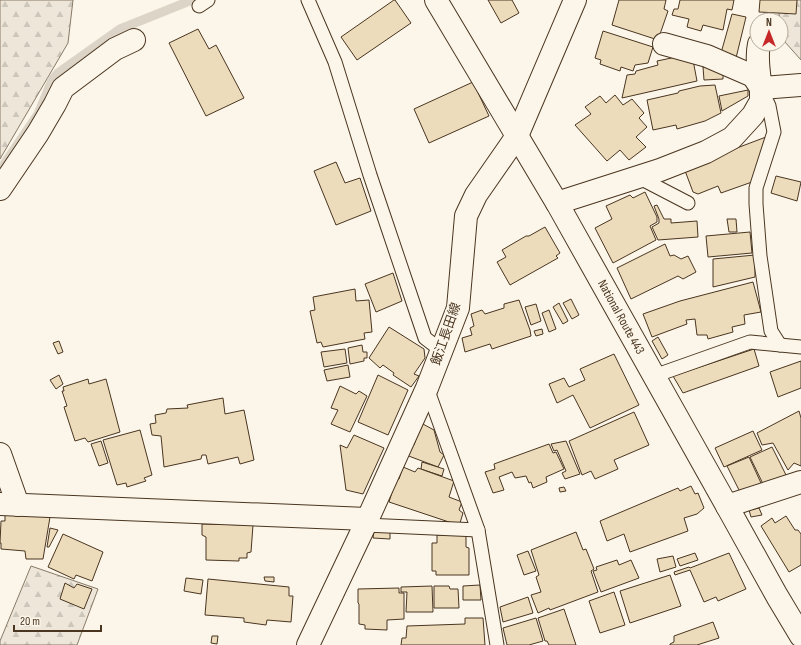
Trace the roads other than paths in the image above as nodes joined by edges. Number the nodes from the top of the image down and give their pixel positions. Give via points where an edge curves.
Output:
1 (308, 0) edge
2 (436, 0) edge
3 (575, 0) edge
4 (134, 40) dead end
5 (664, 44) dead end
6 (758, 52) edge
7 (801, 85) edge
8 (761, 88) junction
9 (517, 136) junction
10 (638, 177) junction
11 (0, 189) edge
12 (557, 203) junction
13 (688, 203) dead end
14 (780, 345) junction
15 (801, 346) edge
16 (442, 351) junction
17 (654, 376) junction
18 (427, 388) junction
19 (0, 454) edge
20 (801, 482) edge
21 (9, 505) edge
22 (728, 506) junction
23 (366, 522) junction
24 (478, 530) junction
25 (801, 636) edge
26 (308, 645) edge
27 (498, 645) edge

1 - 16 lane via 335,62 425,338
2 - 9 main road, National Route 443
3 - 9 main road, 飯江長田線
4 - 11 main road via 115,49 63,88 38,133
5 - 8 main road via 707,56 753,76
6 - 8 main road
7 - 8 main road
8 - 10 main road via 761,101 753,115 732,138 706,152
8 - 14 lane via 769,106 774,132 756,188 756,204 760,256 771,331
9 - 12 main road, National Route 443
9 - 16 main road, 飯江長田線 via 476,195 466,216 458,308
10 - 12 main road
10 - 13 lane
12 - 17 main road, National Route 443
14 - 15 lane
14 - 17 lane via 750,342
16 - 18 main road, 飯江長田線
17 - 22 main road, National Route 443
18 - 23 main road, 飯江長田線
18 - 24 lane
19 - 21 main road
20 - 22 main road
21 - 23 main road
22 - 25 main road, National Route 443
23 - 24 lane
23 - 26 main road, 飯江長田線
24 - 27 lane

